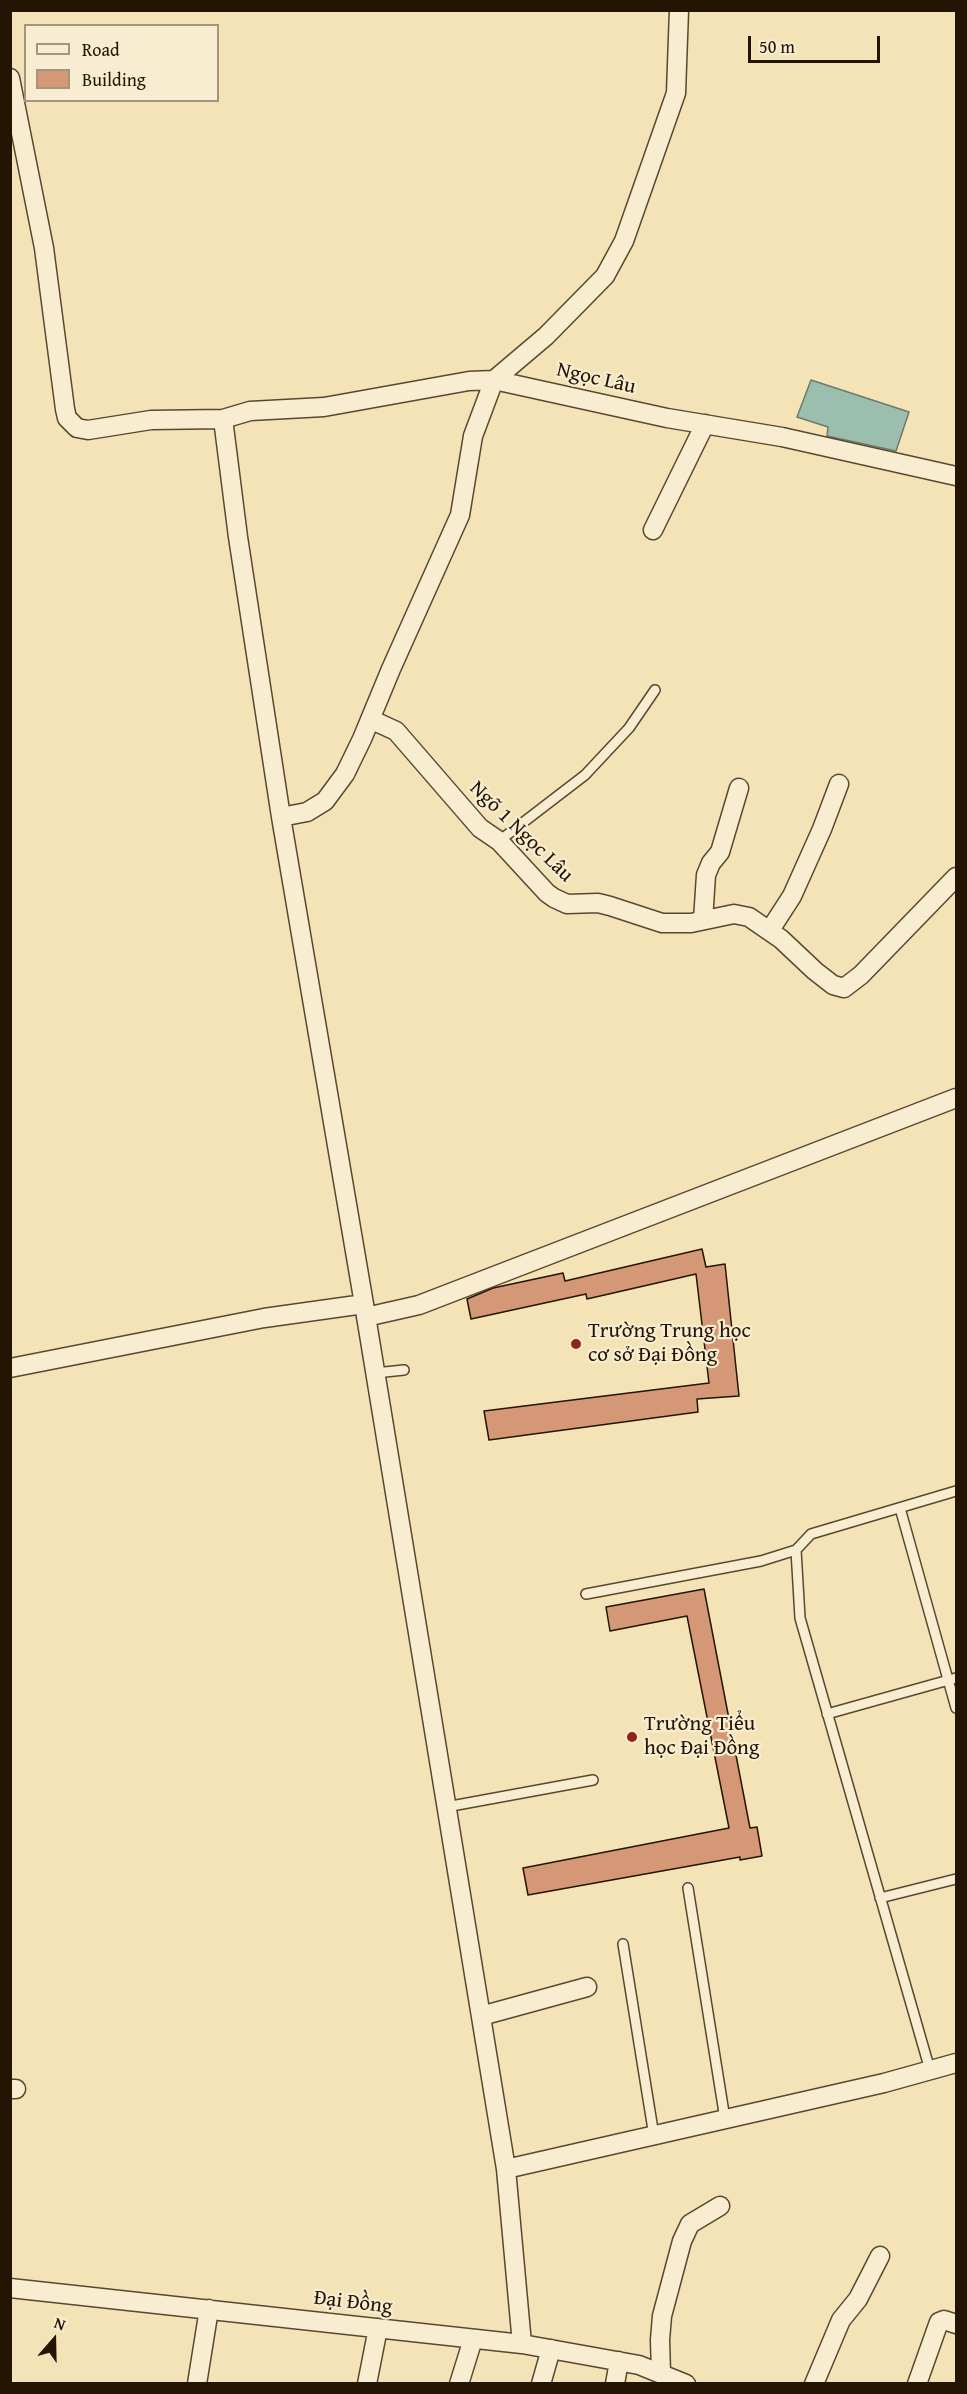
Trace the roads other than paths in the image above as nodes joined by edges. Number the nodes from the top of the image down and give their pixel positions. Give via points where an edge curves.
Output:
1 (679, 10) edge
2 (10, 78) edge
3 (494, 380) junction
4 (224, 419) junction
5 (705, 424) junction
6 (957, 476) edge
7 (653, 530) dead end
8 (655, 690) dead end
9 (372, 720) junction
10 (839, 784) dead end
11 (739, 788) dead end
12 (280, 817) junction
13 (499, 840) junction
14 (957, 877) edge
15 (703, 920) junction
16 (770, 930) junction
17 (957, 1098) edge
18 (365, 1311) junction
19 (10, 1368) edge
20 (404, 1370) dead end
21 (375, 1373) junction
22 (957, 1491) edge
23 (900, 1508) junction
24 (796, 1550) junction
25 (586, 1594) dead end
26 (953, 1679) edge
27 (957, 1708) edge
28 (827, 1714) junction
29 (593, 1780) dead end
30 (446, 1807) junction
31 (957, 1879) edge
32 (688, 1888) dead end
33 (880, 1898) junction
34 (623, 1944) dead end
35 (587, 1987) dead end
36 (481, 2016) junction
37 (957, 2063) edge
38 (930, 2070) junction
39 (725, 2119) junction
40 (654, 2136) junction
41 (506, 2169) junction
42 (720, 2206) dead end
43 (880, 2256) dead end
44 (10, 2288) edge
45 (209, 2309) junction
46 (957, 2324) edge
47 (378, 2328) junction
48 (473, 2339) junction
49 (522, 2344) junction
50 (551, 2349) junction
51 (619, 2361) junction
52 (661, 2373) junction
53 (197, 2384) edge
54 (367, 2384) edge
55 (459, 2384) edge
56 (541, 2384) edge
57 (615, 2384) edge
58 (686, 2384) edge
59 (814, 2384) edge
60 (917, 2384) edge

1 - 3 street via 676,93 624,241 598,284
2 - 4 street, Ngọc Lâu via 44,248 67,418 77,428 88,430 151,420
3 - 4 street, Ngọc Lâu via 324,407 250,411
3 - 5 street, Ngọc Lâu
3 - 9 street via 473,436 460,515
4 - 12 street
5 - 6 street, Ngọc Lâu
5 - 7 street
8 - 13 lane via 629,728 585,775
9 - 12 street via 330,795 314,809
9 - 13 street, Ngõ 1 Ngọc Lâu via 396,731 480,828
10 - 16 street via 792,896
11 - 15 street via 720,852 706,874
12 - 18 street
13 - 15 street, Ngõ 1 Ngọc Lâu via 547,893 567,904 598,903 662,923
14 - 16 street, Ngõ 1 Ngọc Lâu via 844,988 833,986
15 - 16 street, Ngõ 1 Ngọc Lâu via 734,914 749,917
17 - 18 street via 419,1305
18 - 19 street via 264,1318
18 - 21 street
20 - 21 lane
21 - 30 street
22 - 23 lane
23 - 24 lane via 811,1534
23 - 26 lane
24 - 25 lane via 761,1561
24 - 28 lane via 800,1618
26 - 27 lane
26 - 28 lane
28 - 33 lane
29 - 30 lane
30 - 36 street
31 - 33 lane
32 - 39 lane
33 - 38 lane
34 - 40 lane
35 - 36 street
36 - 41 street
37 - 38 street
38 - 39 street
39 - 40 street
40 - 41 street
41 - 49 street
42 - 52 street via 690,2224 682,2241 662,2316
43 - 59 street via 858,2299 841,2320
44 - 45 street, Đại Đồng
45 - 47 street, Đại Đồng
45 - 53 street
46 - 60 street via 939,2322
47 - 48 street, Đại Đồng
47 - 54 street
48 - 49 street, Đại Đồng
48 - 55 street
49 - 50 street, Đại Đồng
50 - 51 street, Đại Đồng
50 - 56 street
51 - 52 street, Đại Đồng
51 - 57 street
52 - 58 street, Đại Đồng

